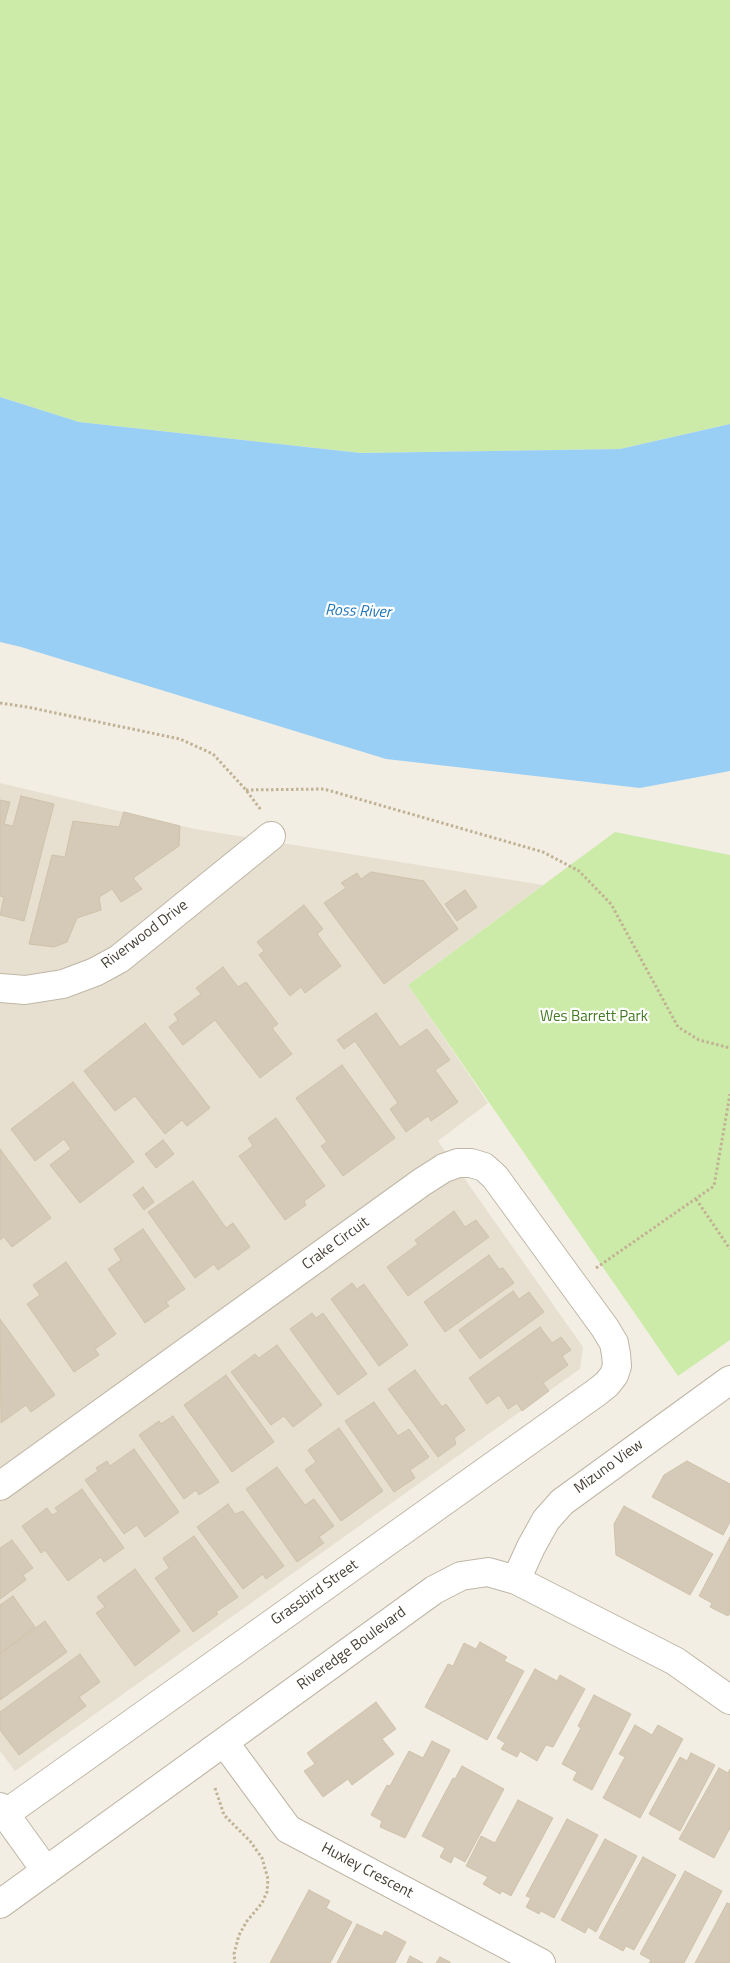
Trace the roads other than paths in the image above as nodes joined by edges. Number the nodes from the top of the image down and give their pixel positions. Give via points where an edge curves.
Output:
1 (272, 836) road end
2 (0, 988) edge
3 (617, 1366) joint
4 (730, 1380) edge
5 (0, 1486) edge
6 (516, 1580) junction
7 (730, 1700) edge
8 (224, 1742) junction
9 (3, 1810) edge
10 (46, 1871) junction
11 (0, 1904) edge
12 (541, 1963) edge

1 - 2 street, Riverwood Drive via 119,959 63,984 25,990
3 - 5 street, Crake Circuit via 614,1343 605,1328 495,1177 484,1167 458,1163 422,1182
3 - 9 street, Grassbird Street via 607,1384 597,1392
4 - 6 street, Mizuno View via 562,1502 546,1520
6 - 7 street, Riveredge Boulevard via 675,1660
6 - 8 street, Riveredge Boulevard via 488,1572 461,1576 434,1590
8 - 10 street, Riveredge Boulevard
8 - 12 street, Huxley Crescent via 288,1829
9 - 10 street
10 - 11 street, Riveredge Boulevard

